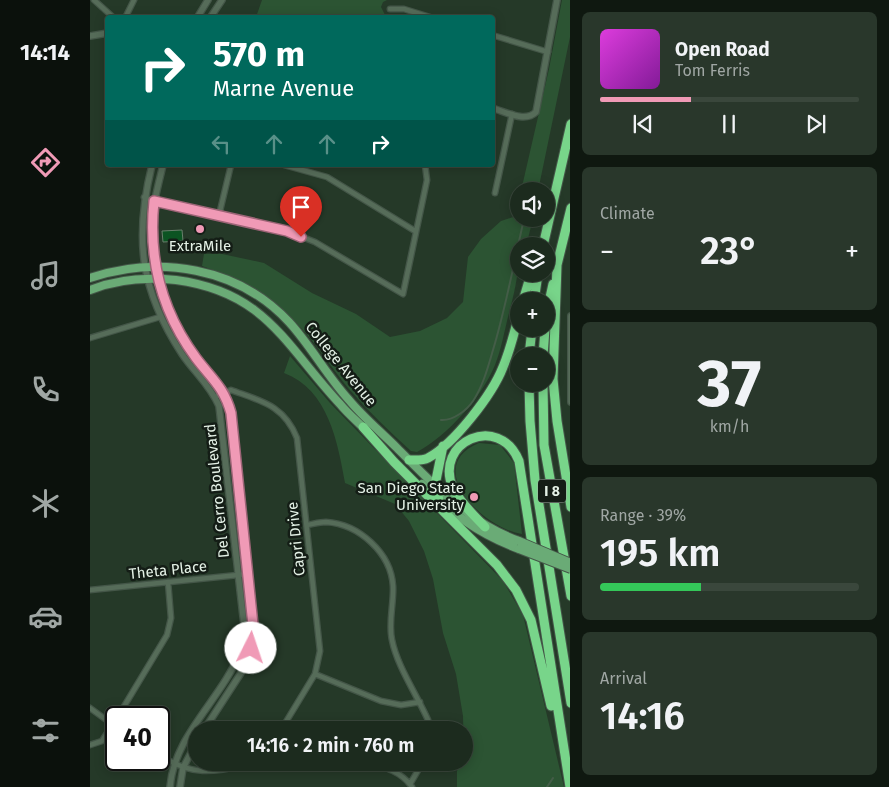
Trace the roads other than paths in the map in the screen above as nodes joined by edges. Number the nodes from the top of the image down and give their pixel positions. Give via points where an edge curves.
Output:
1 (94, 0) edge
2 (134, 0) edge
3 (208, 0) edge
4 (222, 0) edge
5 (558, 0) edge
6 (390, 9) dead end
7 (111, 15) edge
8 (126, 15) edge
9 (199, 15) edge
10 (212, 15) edge
11 (423, 15) edge
12 (105, 34) edge
13 (90, 36) edge
14 (495, 37) edge
15 (548, 52) junction
16 (495, 109) edge
17 (512, 114) junction
18 (570, 124) edge
19 (152, 167) edge
20 (162, 167) edge
21 (231, 167) edge
22 (291, 167) edge
23 (425, 167) edge
24 (555, 190) edge
25 (495, 193) dead end
26 (144, 197) junction
27 (154, 201) junction
28 (570, 208) edge
29 (219, 215) junction
30 (415, 231) junction
31 (557, 265) junction
32 (156, 266) junction
33 (144, 267) junction
34 (90, 278) edge
35 (146, 279) junction
36 (159, 279) junction
37 (90, 290) edge
38 (551, 292) edge
39 (570, 316) edge
40 (160, 317) junction
41 (512, 337) edge
42 (90, 338) edge
43 (224, 392) junction
44 (529, 392) edge
45 (543, 392) edge
46 (215, 397) junction
47 (570, 402) edge
48 (363, 427) junction
49 (443, 446) junction
50 (409, 460) junction
51 (564, 465) junction
52 (435, 485) junction
53 (570, 491) edge
54 (439, 500) junction
55 (570, 508) edge
56 (307, 525) junction
57 (485, 526) junction
58 (519, 545) junction
59 (570, 562) edge
60 (570, 569) edge
61 (248, 574) junction
62 (238, 575) junction
63 (168, 582) junction
64 (90, 590) edge
65 (570, 596) edge
66 (315, 674) junction
67 (420, 702) junction
68 (570, 703) edge
69 (124, 706) edge
70 (90, 708) edge
71 (105, 719) edge
72 (210, 721) edge
73 (286, 721) edge
74 (428, 721) edge
75 (105, 737) edge
76 (90, 745) edge
77 (188, 758) edge
78 (170, 761) edge
79 (174, 764) junction
80 (183, 768) junction
81 (188, 769) edge
82 (194, 771) edge
83 (208, 771) edge
84 (393, 771) edge
85 (418, 771) edge
86 (411, 786) edge
87 (170, 787) edge
88 (180, 787) edge
89 (570, 787) edge

1 - 7 street
2 - 8 street
3 - 9 street
4 - 10 street
5 - 15 street
6 - 11 street via 400,8
12 - 13 street
14 - 15 street
15 - 17 street via 538,108 532,116 521,118
16 - 17 street
17 - 25 street
18 - 24 highway
19 - 26 street, Del Cerro Boulevard
20 - 27 street, Del Cerro Boulevard
21 - 29 street
22 - 30 street via 327,177
23 - 30 street via 426,180
26 - 27 street
26 - 33 street, Del Cerro Boulevard
27 - 29 street
27 - 32 street, Del Cerro Boulevard
28 - 31 highway
29 - 30 street via 287,231 315,242 403,294
31 - 38 highway
31 - 51 highway via 553,380
32 - 33 main road, College Avenue
32 - 36 street, Del Cerro Boulevard
32 - 50 main road, College Avenue via 220,277 264,300 288,321 349,400
33 - 34 main road, College Avenue
33 - 35 street, Del Cerro Boulevard
35 - 36 main road, College Avenue
35 - 37 main road, College Avenue via 124,280
35 - 40 street, Del Cerro Boulevard
36 - 43 street, Del Cerro Boulevard via 168,313 178,331
36 - 48 main road, College Avenue via 213,288 255,310 274,326 340,405
39 - 47 street
40 - 42 street
40 - 46 street, Del Cerro Boulevard via 189,365
41 - 49 highway via 493,389
43 - 46 street
43 - 56 street, Capri Drive via 230,390 269,404 280,411 292,426 297,438
43 - 61 street, Del Cerro Boulevard via 231,413
44 - 68 highway, I 8 via 535,480
45 - 65 highway, I 8 via 544,445
46 - 62 street, Del Cerro Boulevard via 221,414
48 - 54 main road, College Avenue
48 - 89 highway via 497,565 516,590 534,632
49 - 50 highway via 425,459
49 - 52 highway
50 - 52 main road, College Avenue
51 - 53 highway
51 - 55 highway
52 - 54 highway
52 - 57 main road, College Avenue via 458,508
54 - 58 main road, College Avenue via 480,532
56 - 66 street, Capri Drive via 320,651
56 - 67 street via 324,522 350,528 375,546 386,563 393,586 391,637 394,651
57 - 58 main road, College Avenue
57 - 89 highway via 458,496 449,470 459,447 471,438 483,435 503,440 519,461
58 - 59 main road, College Avenue, bridge
58 - 60 main road, College Avenue, bridge
61 - 62 street, Theta Place
61 - 72 street, Del Cerro Boulevard via 253,625 251,648 241,673
62 - 63 street, Theta Place
62 - 79 street, Del Cerro Boulevard via 244,625 240,652
63 - 64 street, Theta Place
63 - 69 street via 171,618 168,635
66 - 67 street via 381,701 401,705
66 - 73 street, Capri Drive
67 - 74 street
70 - 71 street
75 - 76 street
77 - 80 street
78 - 79 street
79 - 80 street
79 - 87 street, Del Cerro Boulevard
80 - 81 street
80 - 88 street
82 - 83 street
84 - 86 street
85 - 86 street

